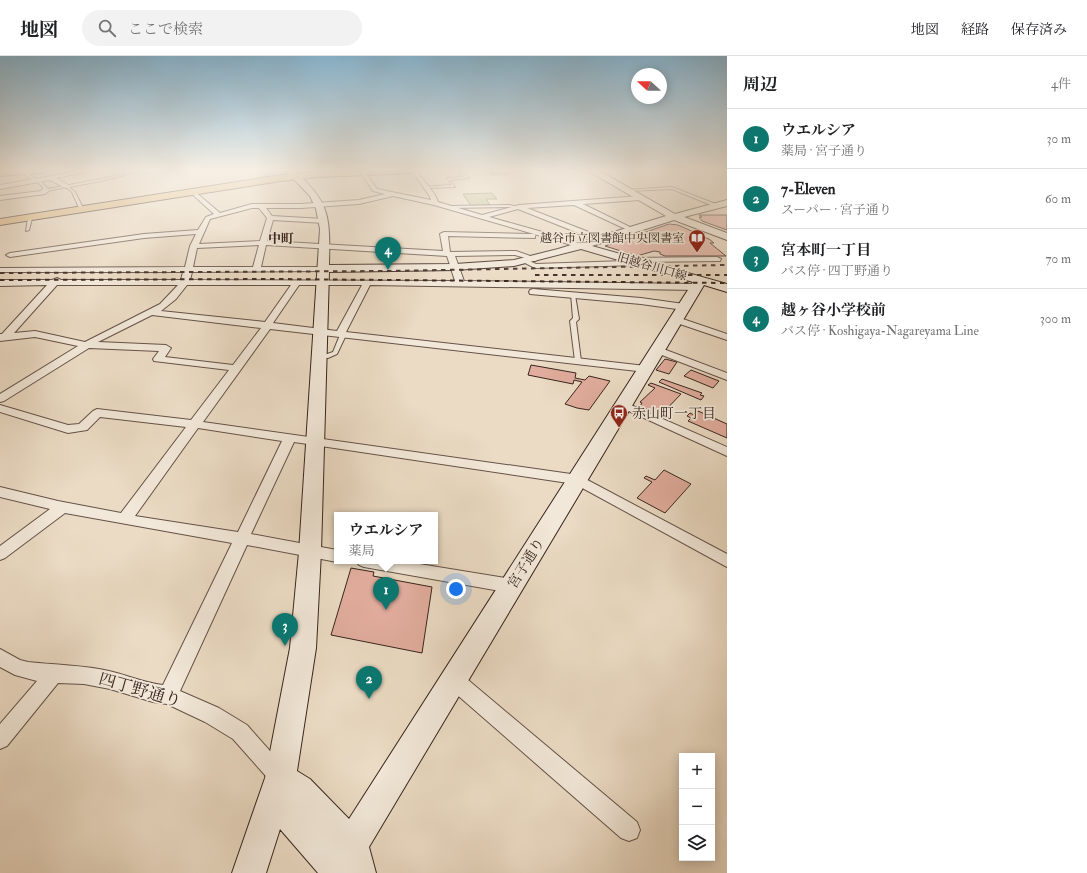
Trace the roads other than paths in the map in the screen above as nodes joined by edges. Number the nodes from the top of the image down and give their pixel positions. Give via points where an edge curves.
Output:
1 (94, 208) edge
2 (211, 208) edge
3 (243, 208) edge
4 (263, 208) edge
5 (321, 208) edge
6 (454, 208) edge
7 (514, 208) edge
8 (521, 208) edge
9 (587, 208) edge
10 (658, 208) edge
11 (709, 208) edge
12 (82, 210) joint
13 (218, 214) junction
14 (483, 216) junction
15 (674, 217) junction
16 (30, 218) junction
17 (270, 218) junction
18 (324, 220) junction
19 (0, 222) edge
20 (27, 230) dead end
21 (632, 230) junction
22 (200, 232) junction
23 (549, 236) junction
24 (725, 237) edge
25 (601, 240) junction
26 (264, 243) junction
27 (194, 246) junction
28 (325, 246) junction
29 (581, 246) junction
30 (448, 254) junction
31 (10, 255) dead end
32 (530, 260) junction
33 (717, 260) dead end
34 (633, 262) junction
35 (455, 267) junction
36 (0, 270) edge
37 (187, 270) junction
38 (256, 270) junction
39 (65, 271) junction
40 (324, 276) junction
41 (185, 282) junction
42 (297, 282) junction
43 (0, 283) edge
44 (55, 283) junction
45 (367, 283) junction
46 (460, 283) junction
47 (515, 284) junction
48 (699, 284) junction
49 (725, 287) edge
50 (574, 295) junction
51 (149, 312) junction
52 (680, 313) junction
53 (267, 326) junction
54 (321, 332) junction
55 (342, 334) junction
56 (727, 337) edge
57 (1, 338) edge
58 (86, 345) junction
59 (658, 350) junction
60 (320, 356) junction
61 (578, 361) junction
62 (236, 368) junction
63 (646, 369) junction
64 (727, 377) edge
65 (0, 401) edge
66 (624, 405) junction
67 (194, 424) junction
68 (289, 439) junction
69 (315, 442) junction
70 (727, 452) edge
71 (578, 480) junction
72 (0, 492) edge
73 (63, 506) junction
74 (125, 519) junction
75 (242, 538) junction
76 (310, 552) junction
77 (0, 554) edge
78 (334, 556) edge
79 (727, 561) edge
80 (382, 564) edge
81 (511, 586) junction
82 (0, 657) edge
83 (54, 674) junction
84 (454, 680) junction
85 (168, 695) junction
86 (0, 739) edge
87 (280, 778) junction
88 (629, 830) dead end
89 (352, 864) edge
90 (249, 873) edge

1 - 12 main road
2 - 13 street
3 - 13 street
4 - 17 street
5 - 18 street
6 - 14 street
7 - 14 street
8 - 25 street
9 - 21 street
10 - 15 street
11 - 15 street
12 - 16 main road
13 - 22 street via 208,218
14 - 23 street
15 - 21 street
15 - 24 street
16 - 19 main road
16 - 20 lane
17 - 18 street
17 - 26 street
18 - 28 street
21 - 25 street
22 - 27 street
22 - 31 street via 144,236
23 - 29 street
23 - 30 street via 444,234
25 - 29 street
26 - 27 street
26 - 28 street
26 - 38 street
27 - 37 street
28 - 30 street
28 - 40 street
29 - 32 street
29 - 34 street, 旧越谷川口線
30 - 32 street via 516,254
30 - 35 street
32 - 34 street via 535,266
32 - 35 street
33 - 34 street
34 - 48 street, 旧越谷川口線
35 - 40 street
35 - 46 street
36 - 39 street
37 - 38 street
37 - 39 street
37 - 41 street
38 - 40 street
39 - 44 street
40 - 42 street
40 - 45 street
40 - 54 street
41 - 42 street
41 - 44 street
41 - 51 street via 163,306
42 - 53 street
43 - 44 street
44 - 57 street
45 - 46 street
45 - 55 street
46 - 47 street
47 - 48 street
47 - 50 street via 518,290
48 - 49 street, 旧越谷川口線
48 - 52 street, 宮子通り
50 - 52 street via 641,301
50 - 61 lane via 576,319 573,321
51 - 53 street
51 - 58 street
52 - 56 street
52 - 59 street, 宮子通り
53 - 54 street
53 - 62 street
54 - 55 street
54 - 60 street
55 - 60 lane via 335,353
55 - 61 street
57 - 58 street via 35,334
58 - 62 street via 166,348 158,359
58 - 65 street
59 - 63 street, 宮子通り
59 - 64 street
60 - 69 street
61 - 63 street
62 - 67 street
63 - 66 street, 宮子通り
65 - 67 street via 68,429 83,427 97,413
66 - 70 street
66 - 71 street, 宮子通り
67 - 68 street
67 - 74 street
68 - 69 street
68 - 75 street
69 - 71 street
69 - 76 street
71 - 79 street
71 - 81 street, 宮子通り
72 - 73 street
73 - 74 street
73 - 77 street
74 - 75 street
75 - 76 street
75 - 85 street
76 - 78 street
76 - 87 street via 303,648
80 - 81 street
81 - 84 street, 宮子通り
82 - 83 street, 四丁野通り via 15,667
83 - 85 street, 四丁野通り via 84,675
83 - 86 street
84 - 88 street
84 - 89 street, 宮子通り
85 - 87 street, 四丁野通り via 212,715 240,732
87 - 89 street, 四丁野通り via 287,813 333,865
87 - 90 street

